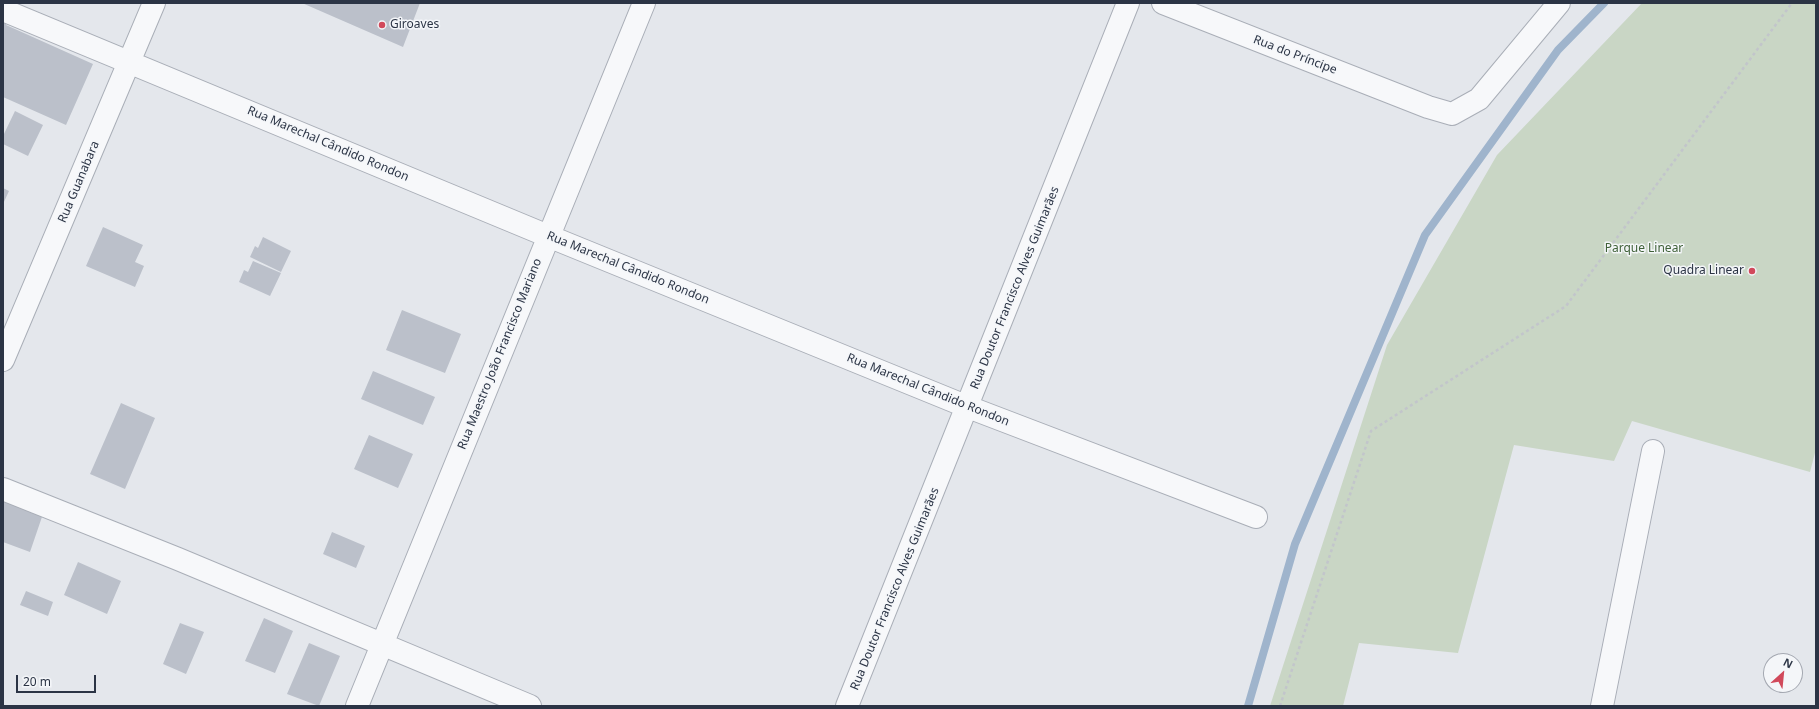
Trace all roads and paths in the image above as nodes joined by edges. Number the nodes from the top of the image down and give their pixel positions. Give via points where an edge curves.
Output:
1 (154, 3) edge
2 (644, 3) edge
3 (1128, 3) edge
4 (1163, 3) edge
5 (1559, 3) edge
6 (1792, 3) edge
7 (3, 10) edge
8 (131, 62) junction
9 (548, 236) junction
10 (3, 360) edge
11 (968, 407) junction
12 (1653, 451) dead end
13 (3, 489) edge
14 (1256, 517) dead end
15 (383, 643) junction
16 (357, 706) edge
17 (530, 706) edge
18 (847, 706) edge
19 (1280, 706) edge
20 (1602, 706) edge

1 - 8 street, Rua Guanabara
2 - 9 street, Rua Maestro João Francisco Mariano
3 - 11 street, Rua Doutor Francisco Alves Guimarães
4 - 5 street, Rua do Príncipe via 1428,107 1452,114 1479,99
6 - 19 path via 1566,306 1371,431
7 - 8 street, Rua Marechal Cândido Rondon
8 - 9 street, Rua Marechal Cândido Rondon
8 - 10 street, Rua Guanabara
9 - 11 street, Rua Marechal Cândido Rondon
9 - 15 street, Rua Maestro João Francisco Mariano
11 - 14 street, Rua Marechal Cândido Rondon
11 - 18 street, Rua Doutor Francisco Alves Guimarães
12 - 20 street
13 - 15 street
15 - 16 street, Rua Maestro João Francisco Mariano
15 - 17 street

